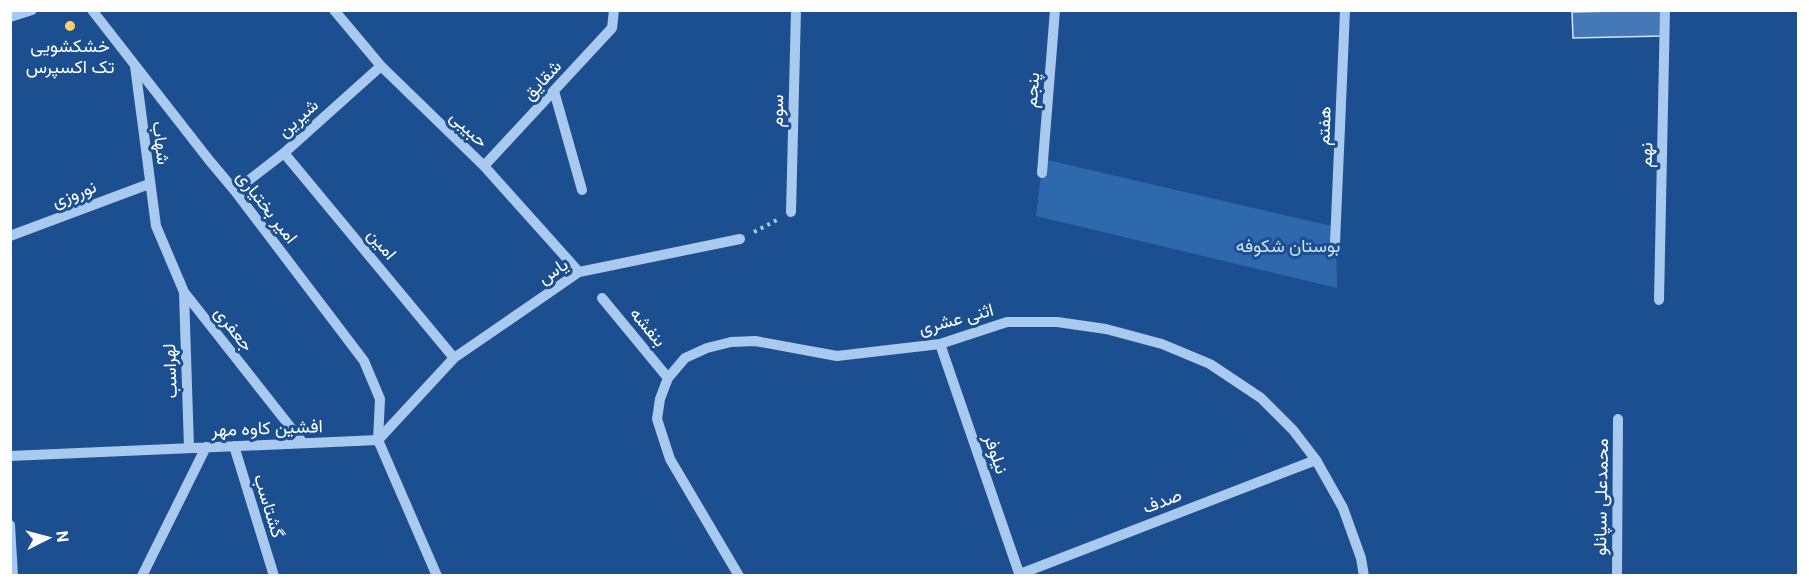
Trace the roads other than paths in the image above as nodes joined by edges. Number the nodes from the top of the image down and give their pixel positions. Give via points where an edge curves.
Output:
1 (32, 10) edge
2 (92, 10) edge
3 (334, 10) edge
4 (614, 10) edge
5 (796, 10) edge
6 (1055, 10) edge
7 (1345, 10) edge
8 (1665, 10) edge
9 (10, 17) edge
10 (135, 65) junction
11 (381, 66) junction
12 (554, 91) junction
13 (284, 153) junction
14 (484, 166) junction
15 (1042, 173) dead end
16 (149, 184) junction
17 (582, 190) dead end
18 (235, 191) junction
19 (791, 212) road end
20 (156, 225) joint
21 (10, 236) edge
22 (740, 239) road end
23 (1335, 243) dead end
24 (579, 272) junction
25 (184, 292) junction
26 (602, 298) dead end
27 (1659, 300) dead end
28 (940, 344) junction
29 (454, 358) junction
30 (668, 378) junction
31 (1618, 419) dead end
32 (378, 440) junction
33 (303, 443) junction
34 (234, 446) junction
35 (206, 447) junction
36 (189, 448) junction
37 (10, 456) edge
38 (1316, 460) junction
39 (10, 525) edge
40 (1020, 575) edge
41 (13, 576) edge
42 (142, 576) edge
43 (274, 576) edge
44 (437, 576) edge
45 (739, 576) edge
46 (1364, 576) edge
47 (1617, 576) edge

1 - 9 street
2 - 10 street, امیر بختیاری
3 - 11 street, حبیبی
4 - 12 street, شقایق via 612,28
5 - 19 street, سوم
6 - 15 street, پنجم
7 - 23 street, هفتم
8 - 27 street, نهم
10 - 16 street, شهاب
10 - 18 street, امیر بختیاری
11 - 13 street, شیرین
11 - 14 street, حبیبی
12 - 14 street, شقایق
12 - 17 street
13 - 18 street, شیرین
13 - 29 street, امین
14 - 24 street, حبیبی
16 - 20 street, شهاب
16 - 21 street, نوروزی
18 - 32 street, امیر بختیاری via 364,361 380,399
20 - 25 street, جعفری
22 - 24 street, یاس
24 - 29 street, یاس
25 - 33 street, جعفری
25 - 36 street, لهراسب
26 - 30 street, بنفشه
28 - 30 street, اثنی عشری via 837,356 755,341 731,342 685,358
28 - 38 street, اثنی عشری via 1007,322 1057,322 1106,329 1162,344 1210,364 1261,398
28 - 40 street, نیلوفر
29 - 32 street, یاس
30 - 45 street, اثنی عشری via 657,419 670,459
31 - 47 street, محمدعلی سپانلو
32 - 33 street, افشین کاوه مهر
32 - 44 street
33 - 34 street, افشین کاوه مهر
34 - 35 street, افشین کاوه مهر
34 - 43 street, گشتاسب
35 - 36 street, افشین کاوه مهر
35 - 42 street
36 - 37 street, افشین کاوه مهر
38 - 40 street, صدف
38 - 46 street, اثنی عشری via 1343,508
39 - 41 street

